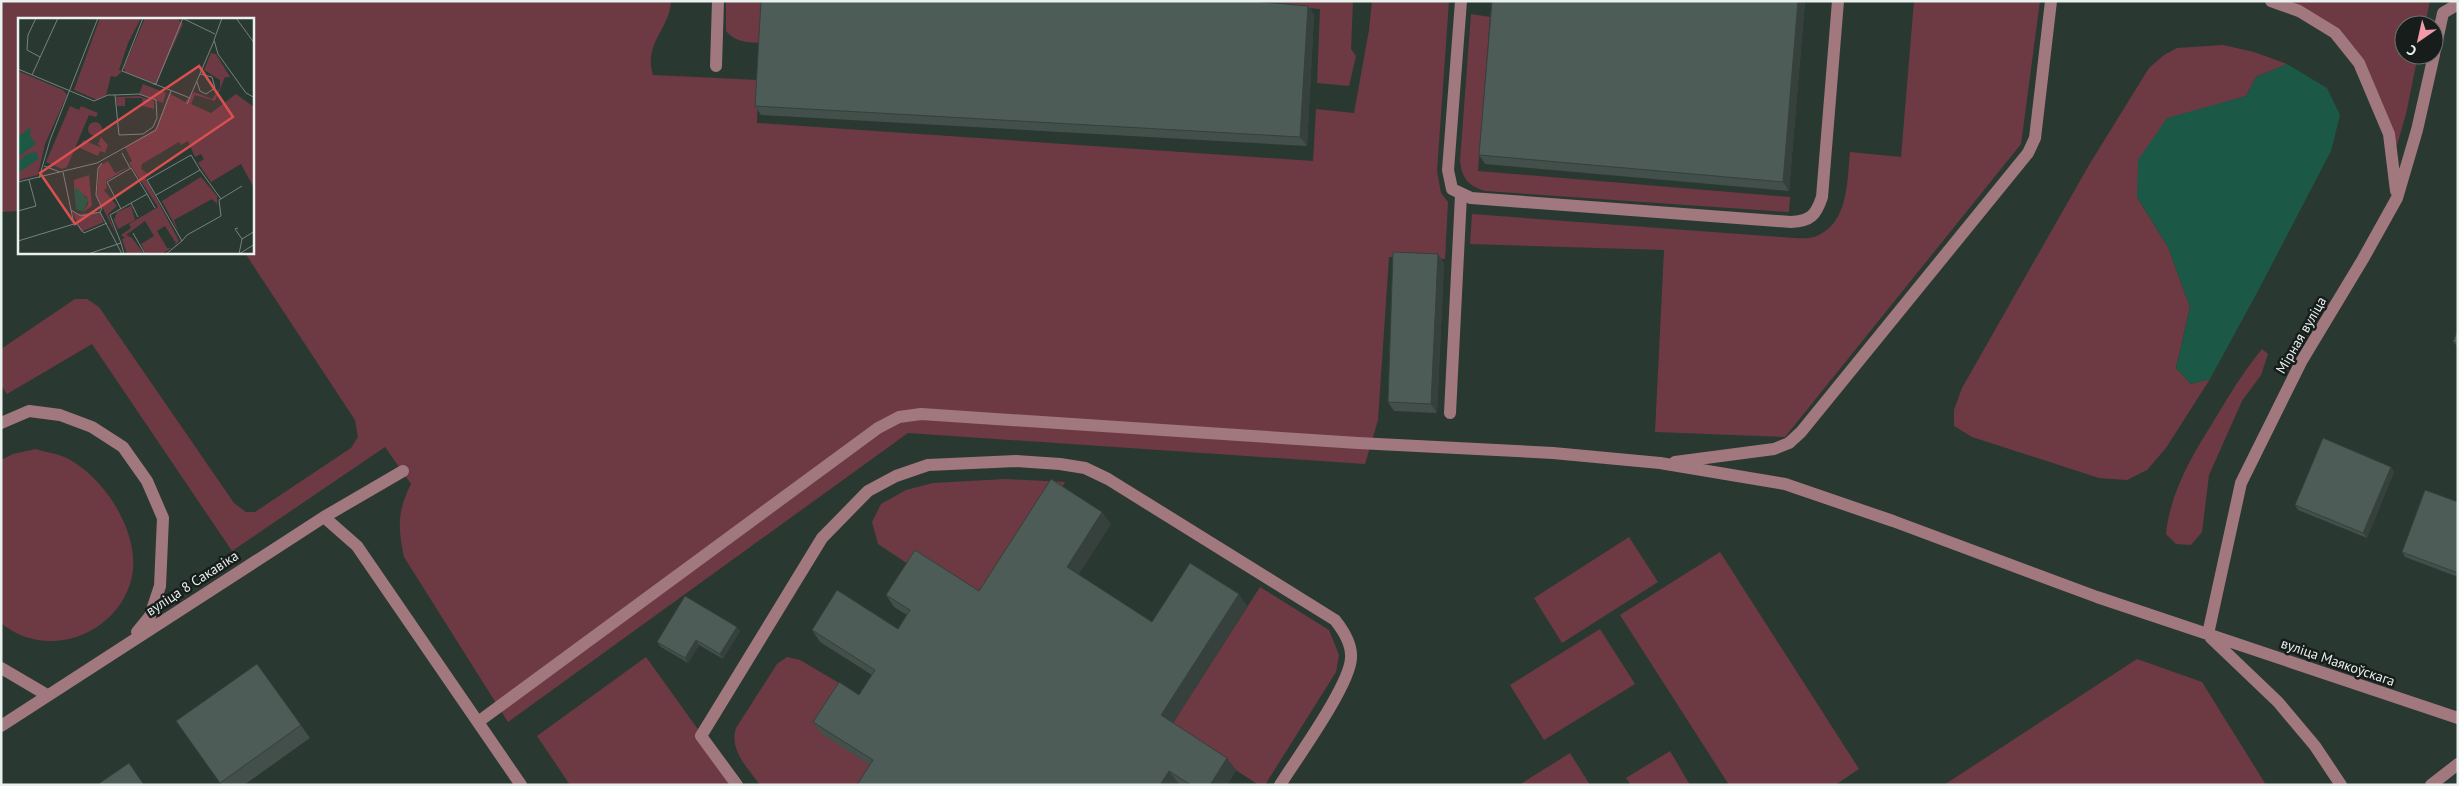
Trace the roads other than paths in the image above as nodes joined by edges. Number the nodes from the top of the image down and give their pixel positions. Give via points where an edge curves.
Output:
1 (718, 1) edge
2 (1461, 1) edge
3 (1838, 1) edge
4 (2051, 1) edge
5 (2271, 1) edge
6 (2458, 4) edge
7 (2444, 7) edge
8 (2432, 65) edge
9 (716, 66) dead end
10 (1461, 195) junction
11 (2397, 198) junction
12 (1450, 413) dead end
13 (1, 423) edge
14 (1660, 463) junction
15 (403, 472) dead end
16 (324, 516) junction
17 (2208, 634) junction
18 (129, 642) junction
19 (1, 668) edge
20 (47, 695) junction
21 (2458, 718) edge
22 (478, 722) junction
23 (1, 726) edge
24 (2458, 764) edge
25 (522, 785) edge
26 (737, 785) edge
27 (1280, 785) edge
28 (2341, 785) edge
29 (2431, 785) edge

1 - 9 street
2 - 10 street via 1448,170 1452,189
3 - 10 street via 1822,197 1817,211 1804,221 1480,199
4 - 14 street via 2035,138 2028,153 1801,432 1789,443 1774,449
5 - 11 street via 2299,11 2335,33 2359,63 2389,134
6 - 7 street, Мірная вуліца
8 - 11 street, Мірная вуліца
10 - 12 street
11 - 17 street, Мірная вуліца via 2301,362 2241,483
13 - 18 street via 29,411 60,416 92,427 123,447 147,481 162,518 160,586 150,616
14 - 17 street, вуліца Маякоўскага via 1785,484
14 - 22 street via 1553,453 921,414 899,417 878,428
15 - 16 street, вуліца 8 Сакавіка
16 - 18 street, вуліца 8 Сакавіка
16 - 22 street via 356,546
17 - 21 street, вуліца Маякоўскага
17 - 28 street via 2278,702 2316,746
18 - 20 street, вуліца 8 Сакавіка
19 - 20 street
20 - 23 street, вуліца 8 Сакавіка
22 - 25 street
24 - 29 street
26 - 27 street via 701,736 822,538 868,491 896,476 928,465 1016,461 1085,468 1108,479 1335,620 1346,633 1352,657 1346,678

